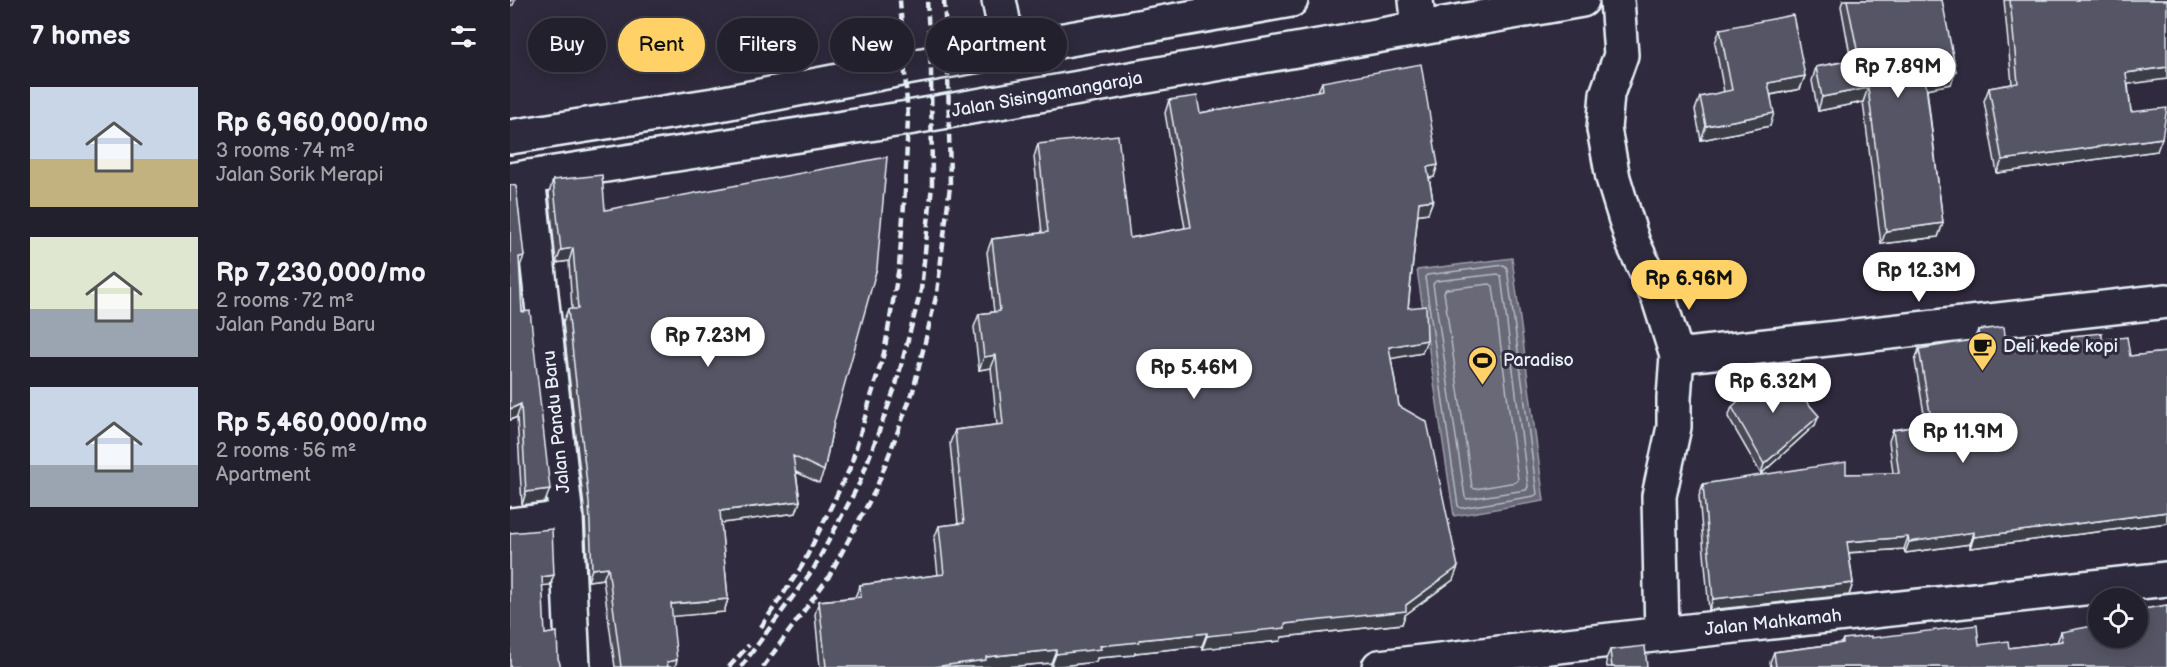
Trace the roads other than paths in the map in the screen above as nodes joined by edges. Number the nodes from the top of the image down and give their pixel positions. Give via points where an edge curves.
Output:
1 (999, 0) edge
2 (1291, 0) edge
3 (1582, 0) edge
4 (1617, 0) edge
5 (1418, 14) edge
6 (1003, 18) edge
7 (1067, 40) edge
8 (926, 65) edge
9 (510, 137) edge
10 (519, 178) edge
11 (2167, 301) edge
12 (1677, 356) junction
13 (567, 518) junction
14 (510, 525) edge
15 (2167, 579) edge
16 (1662, 634) junction
17 (573, 667) edge
18 (1379, 667) edge

1 - 6 street
2 - 7 street
3 - 5 street, Jalan Sisingamangaraja
4 - 12 street via 1621,55 1607,94 1604,129 1613,178 1633,243 1659,299
5 - 10 street, Jalan Sisingamangaraja via 908,118
8 - 9 street via 714,105
10 - 13 street, Jalan Pandu Baru
11 - 12 street
12 - 16 street via 1674,427 1659,496
13 - 14 street
13 - 17 street, Jalan Pandu Baru
15 - 16 street, Jalan Mahkamah
16 - 18 street, Jalan Mahkamah

